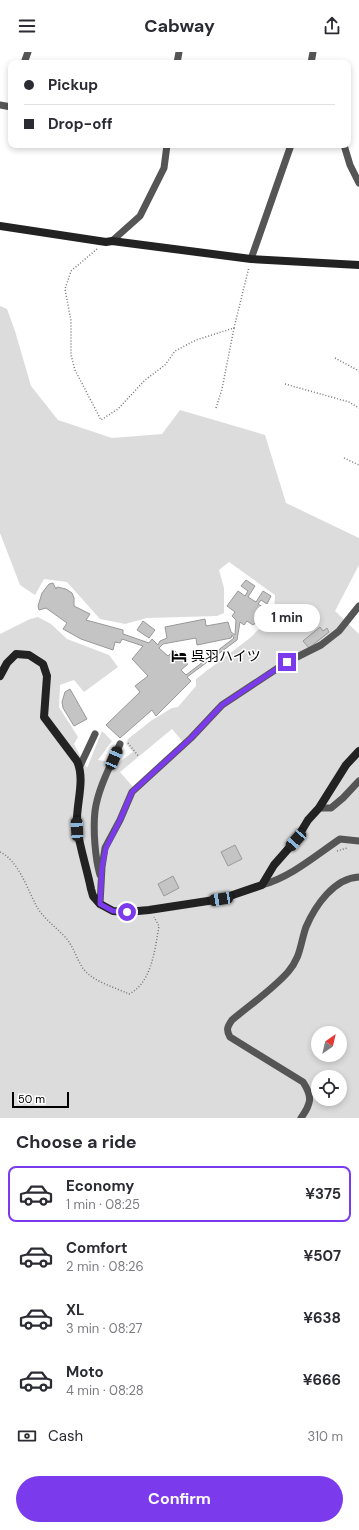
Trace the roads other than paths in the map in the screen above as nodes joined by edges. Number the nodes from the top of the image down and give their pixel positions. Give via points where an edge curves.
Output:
1 (167, 148) edge
2 (290, 148) edge
3 (345, 148) edge
4 (359, 183) edge
5 (0, 226) edge
6 (109, 241) junction
7 (251, 259) junction
8 (359, 265) edge
9 (359, 606) edge
10 (0, 676) edge
11 (95, 734) dead end
12 (122, 742) road end
13 (359, 751) edge
14 (80, 766) junction
15 (359, 781) edge
16 (319, 808) junction
17 (359, 841) edge
18 (359, 877) edge
19 (101, 882) junction
20 (262, 885) junction
21 (100, 904) junction
22 (301, 1118) edge

1 - 6 street via 164,168 140,216
2 - 7 street
3 - 4 street
5 - 6 street
6 - 7 street
7 - 8 street
9 - 19 street via 339,631 321,645 287,662 222,705 191,738 132,792 106,848
10 - 14 street via 16,654 29,655 43,664 47,676 44,717
11 - 14 street
12 - 19 street via 102,786 95,810 97,864
13 - 16 street via 346,765
14 - 21 street via 77,829 91,889
15 - 16 street via 331,808
16 - 20 street
17 - 20 street via 340,839 290,873
18 - 22 street via 344,880 330,890 307,925 300,952 288,972 227,1027 230,1038 303,1082 310,1101
19 - 21 street
20 - 21 street via 221,899 149,910 113,911

